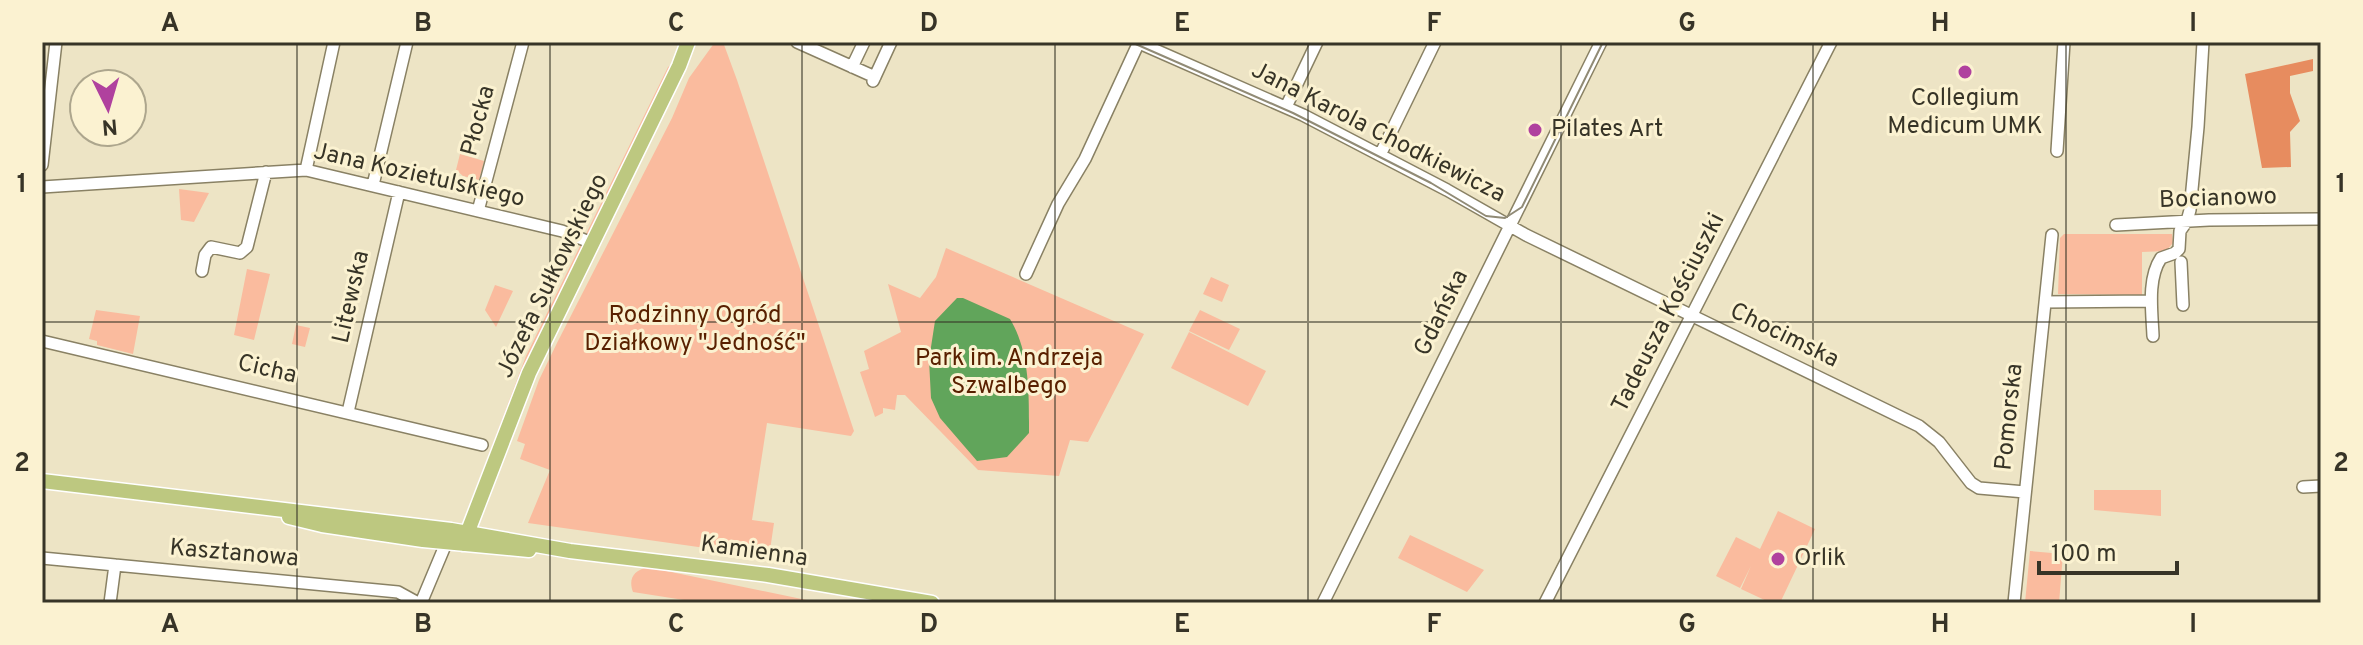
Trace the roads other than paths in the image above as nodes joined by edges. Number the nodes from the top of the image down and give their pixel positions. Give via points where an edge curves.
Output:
1 (56, 42) edge
2 (334, 42) edge
3 (407, 42) edge
4 (523, 42) edge
5 (688, 42) edge
6 (797, 42) edge
7 (864, 42) edge
8 (891, 42) edge
9 (1138, 42) edge
10 (1317, 42) edge
11 (1435, 42) edge
12 (1601, 42) edge
13 (1831, 42) edge
14 (2064, 42) edge
15 (2203, 42) edge
16 (1425, 63) junction
17 (852, 67) junction
18 (1437, 69) dead end
19 (1286, 107) junction
20 (2057, 151) dead end
21 (1380, 155) junction
22 (42, 165) edge
23 (306, 170) junction
24 (266, 172) junction
25 (373, 185) junction
26 (42, 187) edge
27 (399, 192) junction
28 (478, 211) junction
29 (2321, 219) edge
30 (2187, 221) junction
31 (2116, 225) dead end
32 (1510, 226) junction
33 (2052, 235) dead end
34 (592, 243) junction
35 (2181, 262) dead end
36 (202, 271) dead end
37 (1026, 274) dead end
38 (2151, 301) junction
39 (2045, 302) junction
40 (2183, 305) dead end
41 (1692, 316) junction
42 (2153, 336) dead end
43 (42, 341) edge
44 (348, 412) junction
45 (482, 445) dead end
46 (42, 481) edge
47 (2321, 486) edge
48 (2303, 487) dead end
49 (2025, 492) junction
50 (449, 536) junction
51 (465, 538) junction
52 (42, 558) edge
53 (115, 565) junction
54 (110, 603) edge
55 (419, 603) edge
56 (932, 603) edge
57 (1323, 603) edge
58 (1545, 603) edge
59 (2014, 603) edge

1 - 22 street
2 - 23 street
3 - 25 street
4 - 28 street, Płocka
5 - 34 main road, Józefa Sułkowskiego
6 - 17 street
7 - 17 street
8 - 17 street via 874,80
9 - 19 street, Jana Karola Chodkiewicza
9 - 37 street
10 - 19 street
11 - 16 street
12 - 32 street, Gdańska
13 - 41 street, Tadeusza Kościuszki
14 - 20 street
15 - 30 street
16 - 18 street
16 - 21 street
19 - 21 street, Jana Karola Chodkiewicza
21 - 32 street, Jana Karola Chodkiewicza
23 - 24 street, Jana Kozietulskiego
23 - 25 street, Jana Kozietulskiego
24 - 26 street, Jana Kozietulskiego
24 - 36 street via 247,247 240,253 211,247
25 - 27 street, Jana Kozietulskiego
27 - 28 street, Jana Kozietulskiego
27 - 44 street, Litewska
28 - 34 street, Jana Kozietulskiego
29 - 30 street, Bocianowo
30 - 31 street, Bocianowo
30 - 38 street via 2179,249 2155,267
32 - 41 street, Chocimska
32 - 57 street, Gdańska
33 - 39 street, Pomorska
34 - 51 main road, Józefa Sułkowskiego via 529,373
35 - 40 street
38 - 39 street
38 - 42 street
39 - 49 street, Pomorska
41 - 49 street, Chocimska via 1919,426 1979,488
41 - 58 street, Tadeusza Kościuszki
43 - 44 street, Cicha
44 - 45 street, Cicha
46 - 50 main road via 295,510
47 - 48 street
49 - 59 street, Pomorska
50 - 51 main road, Kamienna
50 - 55 street
51 - 56 main road, Kamienna via 768,575
52 - 53 street, Kasztanowa
53 - 54 street
53 - 55 street, Kasztanowa via 398,592

